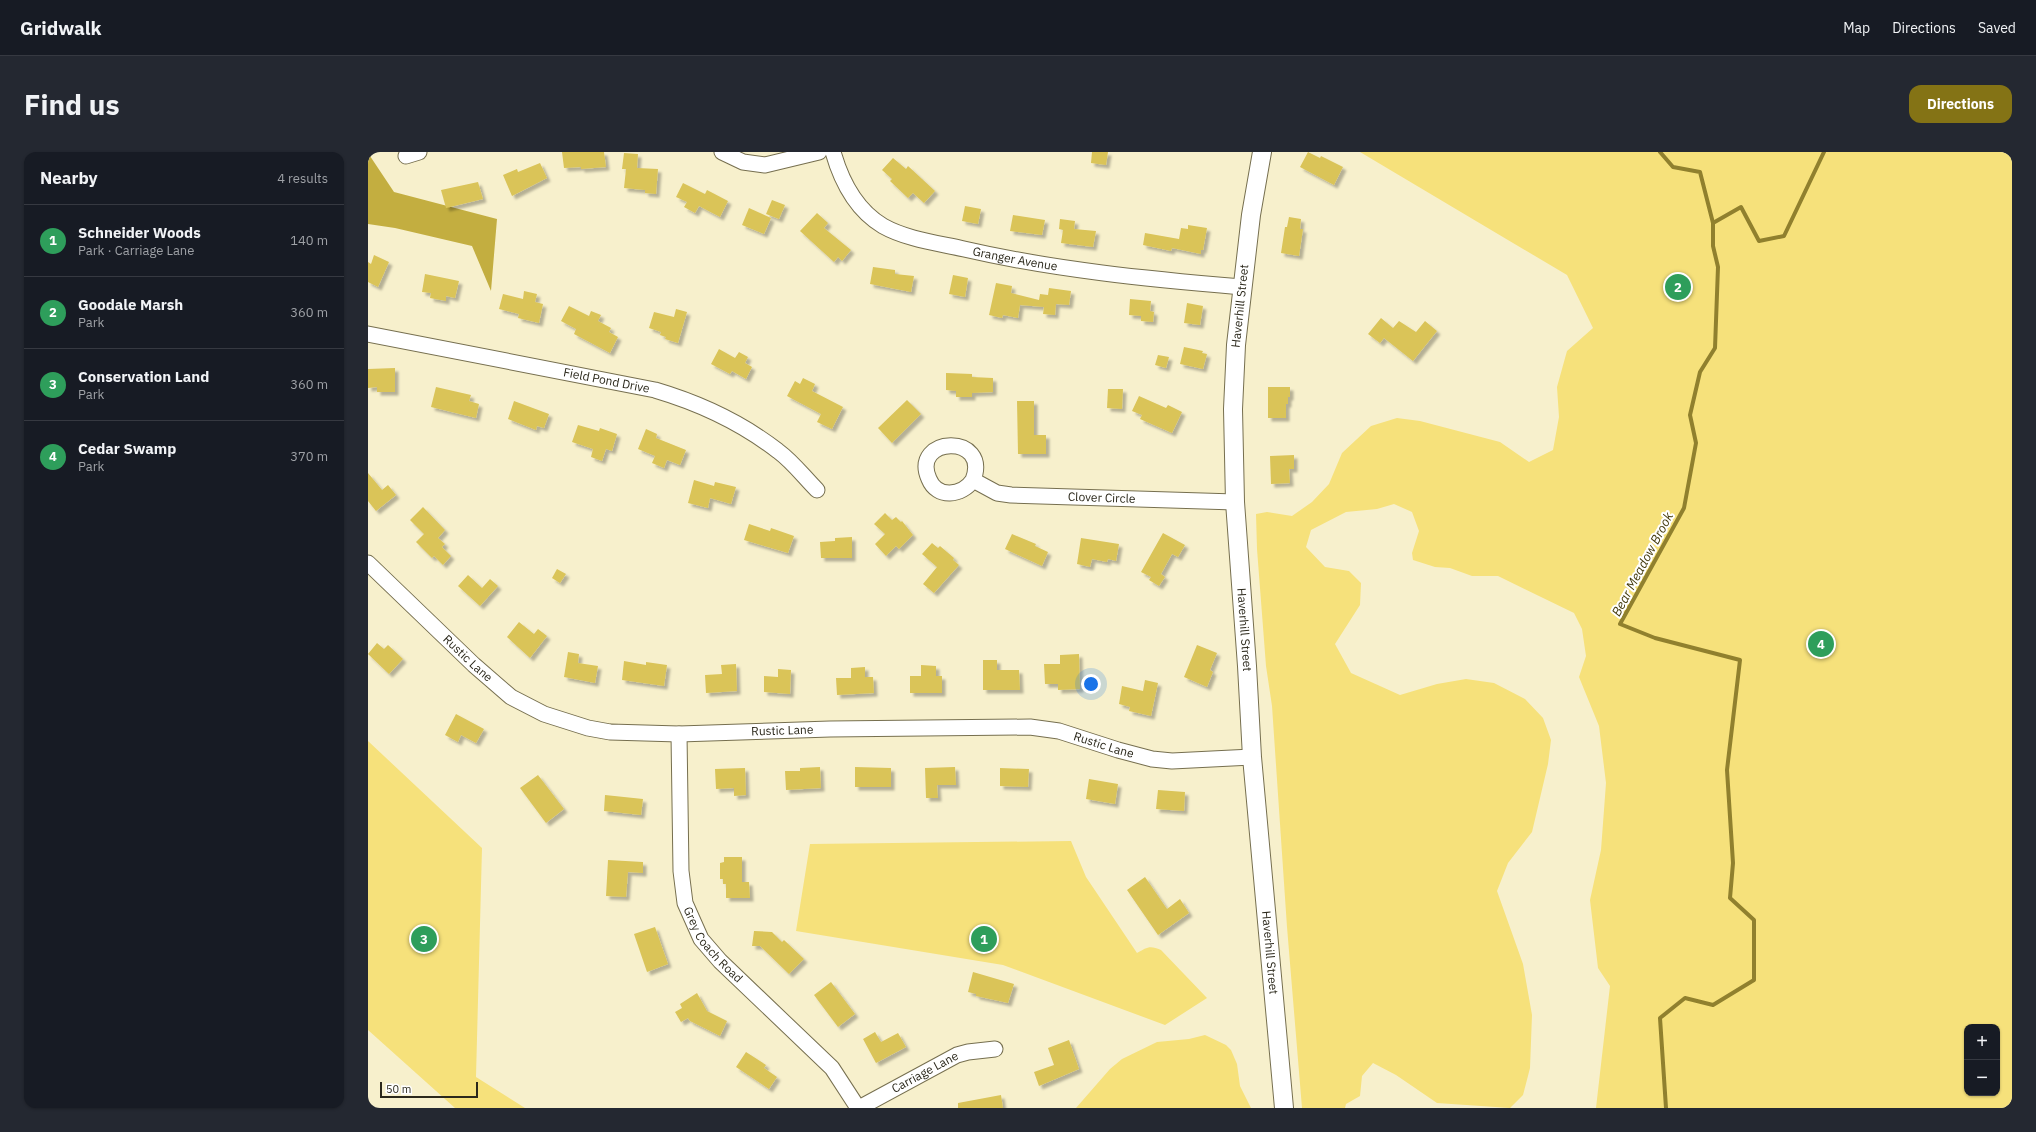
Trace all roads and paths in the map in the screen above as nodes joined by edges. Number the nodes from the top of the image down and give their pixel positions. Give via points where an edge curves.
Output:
1 (722, 152) edge
2 (819, 152) edge
3 (833, 152) edge
4 (1262, 152) edge
5 (1242, 287) junction
6 (368, 334) edge
7 (973, 480) dead end
8 (817, 490) dead end
9 (1235, 502) junction
10 (368, 563) edge
11 (679, 734) junction
12 (1252, 757) junction
13 (995, 1050) dead end
14 (859, 1108) edge
15 (1284, 1108) edge

1 - 2 street via 743,162 765,165
3 - 5 street, Granger Avenue via 842,179 864,211 883,226 914,238 1064,269
4 - 5 street, Haverhill Street
5 - 9 street, Haverhill Street via 1234,376
6 - 8 street, Field Pond Drive via 655,390 686,400 768,444 790,461
7 - 9 street, Clover Circle via 997,492 1031,497
9 - 12 street, Haverhill Street
10 - 11 street, Rustic Lane via 488,678 511,697 527,706 567,722 610,732
11 - 12 street, Rustic Lane via 830,728 1030,727 1059,731 1152,759 1172,761
11 - 14 street, Grey Coach Road via 681,871 685,903 696,928 709,950 832,1068
12 - 15 street, Haverhill Street
13 - 14 street, Carriage Lane via 956,1055

